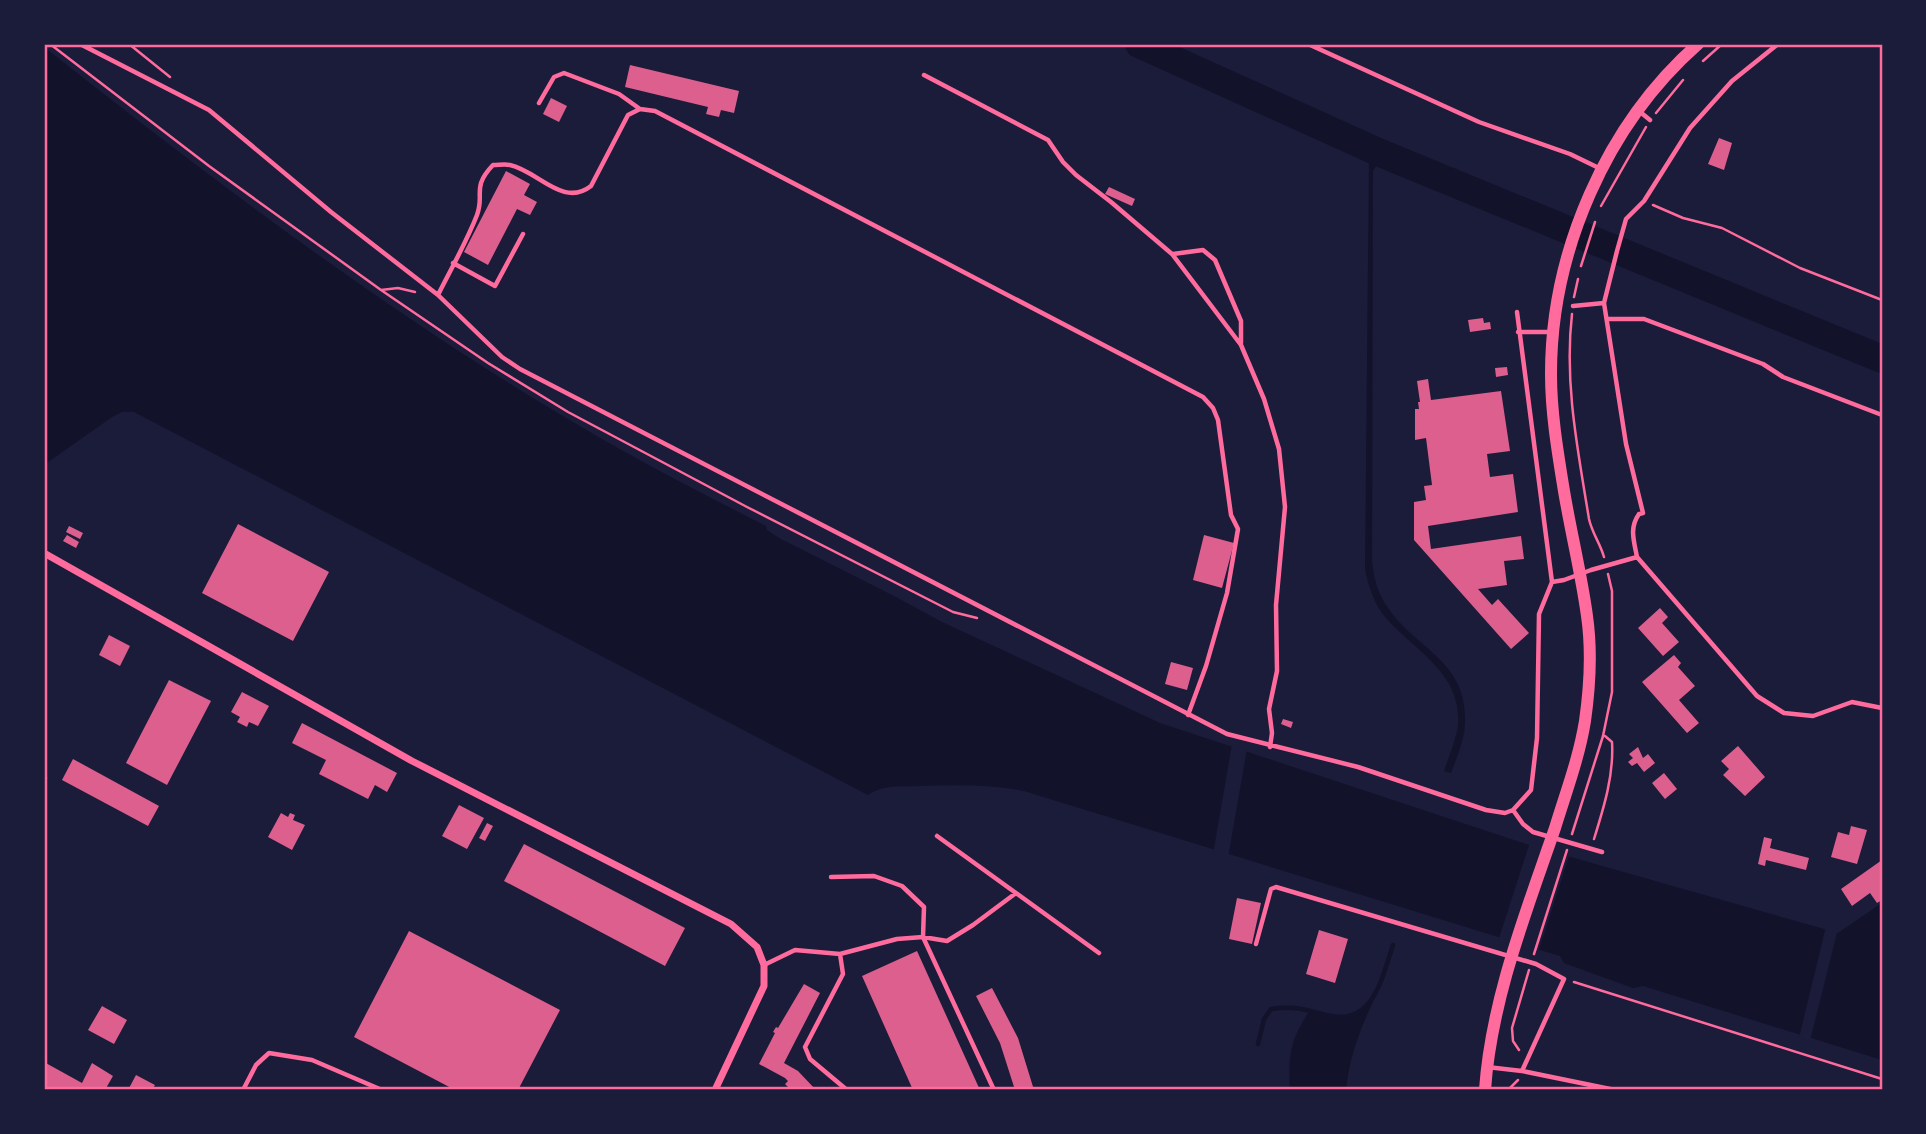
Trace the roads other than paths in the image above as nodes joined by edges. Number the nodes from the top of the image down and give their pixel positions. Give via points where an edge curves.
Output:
1 (80, 44) edge
2 (1308, 44) edge
3 (1698, 44) edge
4 (1778, 44) edge
5 (924, 75) dead end
6 (539, 103) dead end
7 (640, 109) junction
8 (1638, 110) junction
9 (1650, 120) dead end
10 (1602, 169) junction
11 (523, 234) dead end
12 (1172, 254) junction
13 (453, 263) junction
14 (438, 295) junction
15 (1604, 303) junction
16 (1573, 306) road end
17 (1517, 312) dead end
18 (1607, 319) junction
19 (1518, 331) junction
20 (1553, 332) junction
21 (1241, 345) junction
22 (1882, 415) edge
23 (44, 554) edge
24 (1637, 557) junction
25 (1580, 575) junction
26 (1552, 582) junction
27 (1882, 708) edge
28 (1188, 715) junction
29 (1270, 747) junction
30 (1513, 810) junction
31 (937, 836) dead end
32 (1602, 852) dead end
33 (831, 877) dead end
34 (1016, 893) junction
35 (923, 937) junction
36 (1256, 944) dead end
37 (1099, 953) dead end
38 (840, 954) junction
39 (764, 965) junction
40 (1487, 1067) junction
41 (1522, 1071) junction
42 (243, 1090) edge
43 (382, 1090) edge
44 (715, 1090) edge
45 (847, 1090) edge
46 (994, 1090) edge
47 (1485, 1090) edge
48 (1615, 1090) edge

1 - 14 lane via 209,110
2 - 10 lane via 1479,122
3 - 8 main road
4 - 15 lane via 1732,81 1690,128 1644,201 1626,219
5 - 12 lane via 1048,140 1076,175
6 - 7 lane via 554,77 564,74 619,94
7 - 13 lane via 628,115 591,186 582,193 569,194 511,165 494,165 483,176 479,212
7 - 28 lane via 655,111 1203,397 1213,408 1231,515 1238,529 1227,593
8 - 9 lane
8 - 10 main road
10 - 20 main road via 1564,270
11 - 13 lane via 495,286
12 - 21 lane
12 - 21 lane via 1203,250 1215,260 1241,321
13 - 14 lane
14 - 28 lane via 520,369
15 - 16 lane
15 - 18 lane
17 - 19 lane
18 - 22 lane via 1644,319
18 - 24 lane via 1626,444 1643,513 1634,521 1632,533
19 - 20 lane
19 - 26 lane
20 - 25 main road via 1553,412
21 - 29 lane via 1279,449 1285,507
23 - 39 street via 412,761 731,924 757,947
24 - 25 lane
24 - 27 lane via 1757,696 1784,713 1813,716 1852,702
25 - 26 lane
25 - 40 main road via 1588,618 1590,681 1578,757 1511,964
26 - 30 lane via 1539,614 1538,738 1531,790
28 - 29 lane via 1227,734
29 - 30 lane via 1358,768 1486,810
30 - 32 lane via 1533,832
31 - 34 lane
33 - 35 lane via 874,876 901,886 924,907
34 - 35 lane via 947,941
34 - 37 lane
35 - 38 lane
35 - 46 lane
36 - 41 lane via 1271,890 1276,887 1536,964 1564,979
38 - 39 lane via 795,950
38 - 45 lane via 843,974 805,1047 810,1059
39 - 44 street via 764,986
40 - 41 lane
40 - 47 main road
41 - 48 lane
42 - 43 lane via 256,1065 269,1053 312,1060

